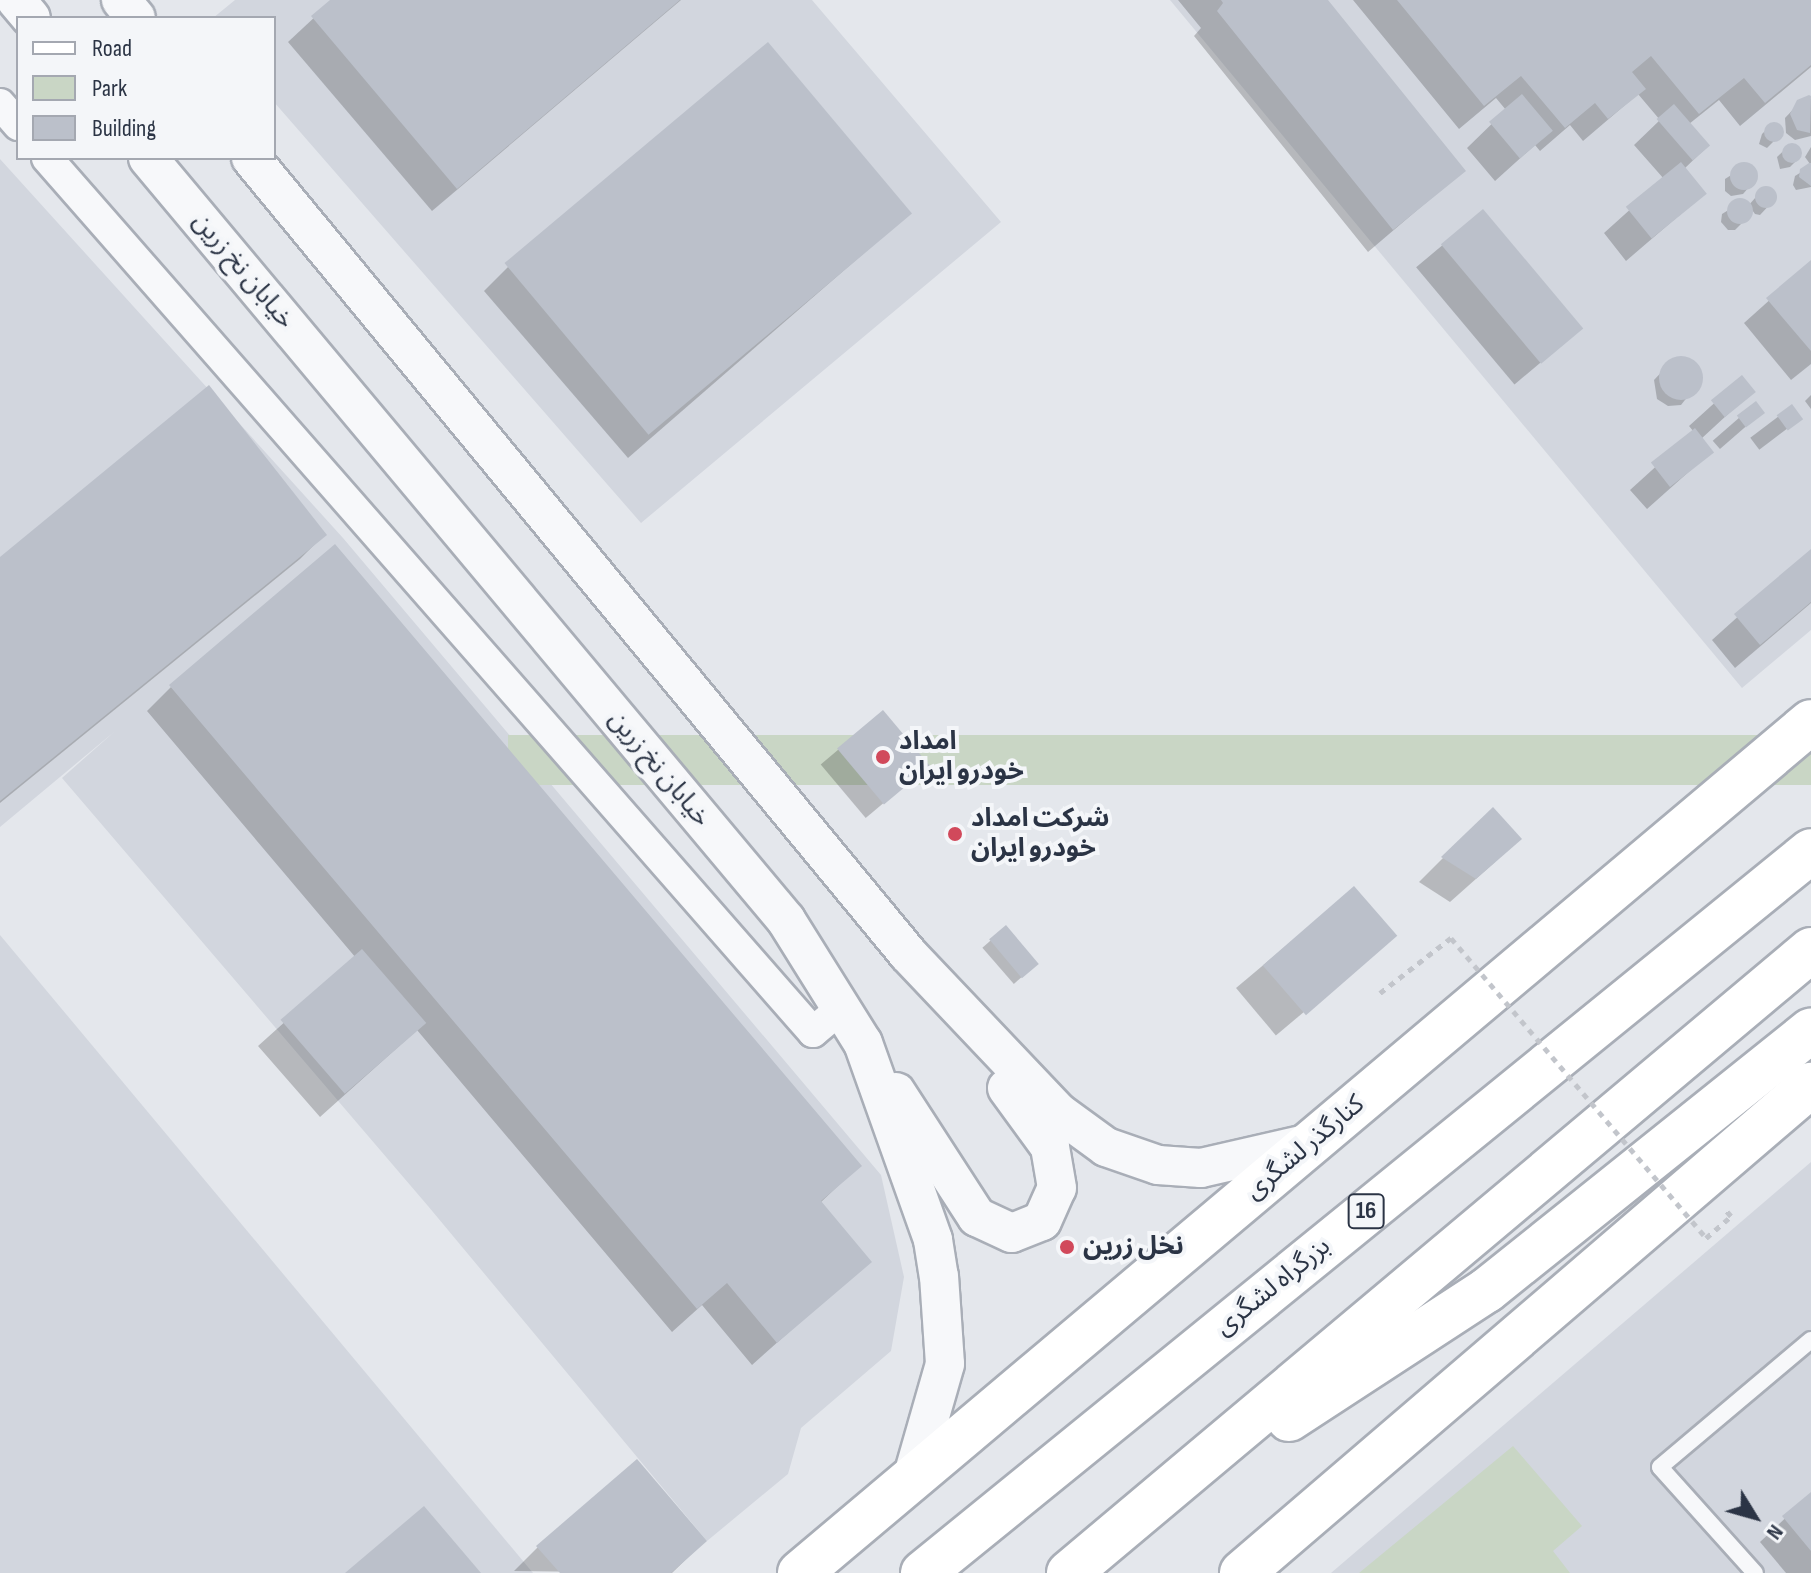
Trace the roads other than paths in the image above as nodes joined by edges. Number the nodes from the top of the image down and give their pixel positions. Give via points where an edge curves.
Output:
1 (16, 0) edge
2 (121, 0) edge
3 (29, 16) edge
4 (134, 16) edge
5 (0, 104) edge
6 (16, 123) edge
7 (49, 160) edge
8 (150, 160) edge
9 (253, 160) edge
10 (1811, 722) edge
11 (1811, 851) edge
12 (1811, 950) edge
13 (908, 954) junction
14 (842, 1008) junction
15 (1811, 1030) edge
16 (863, 1043) junction
17 (1811, 1085) edge
18 (1310, 1143) junction
19 (1811, 1340) edge
20 (912, 1479) junction
21 (1167, 1491) junction
22 (962, 1539) junction
23 (800, 1573) edge
24 (911, 1573) edge
25 (923, 1573) edge
26 (1069, 1573) edge
27 (1242, 1573) edge
28 (1755, 1573) edge

1 - 3 street
2 - 4 street
5 - 6 street
7 - 14 street via 813,1032
8 - 14 street, خیابان نخ زرین via 786,920
9 - 13 street
10 - 18 main road, کنارگذر لشگری
11 - 22 main road, بزرگراه لشگری / 16
12 - 21 main road
13 - 16 street via 1050,1147 1057,1188 1042,1221 1012,1233 977,1217
13 - 18 street via 1058,1112 1106,1147 1158,1165 1201,1168
14 - 16 street, خیابان نخ زرین
15 - 21 main road via 1487,1290 1243,1449
16 - 20 street, خیابان نخ زرین via 933,1240 939,1276 945,1364
17 - 27 main road
18 - 20 main road, کنارگذر لشگری
19 - 28 lane via 1660,1467
20 - 23 main road, کنارگذر لشگری
21 - 26 main road
22 - 24 main road
22 - 25 main road, بزرگراه لشگری / 16

